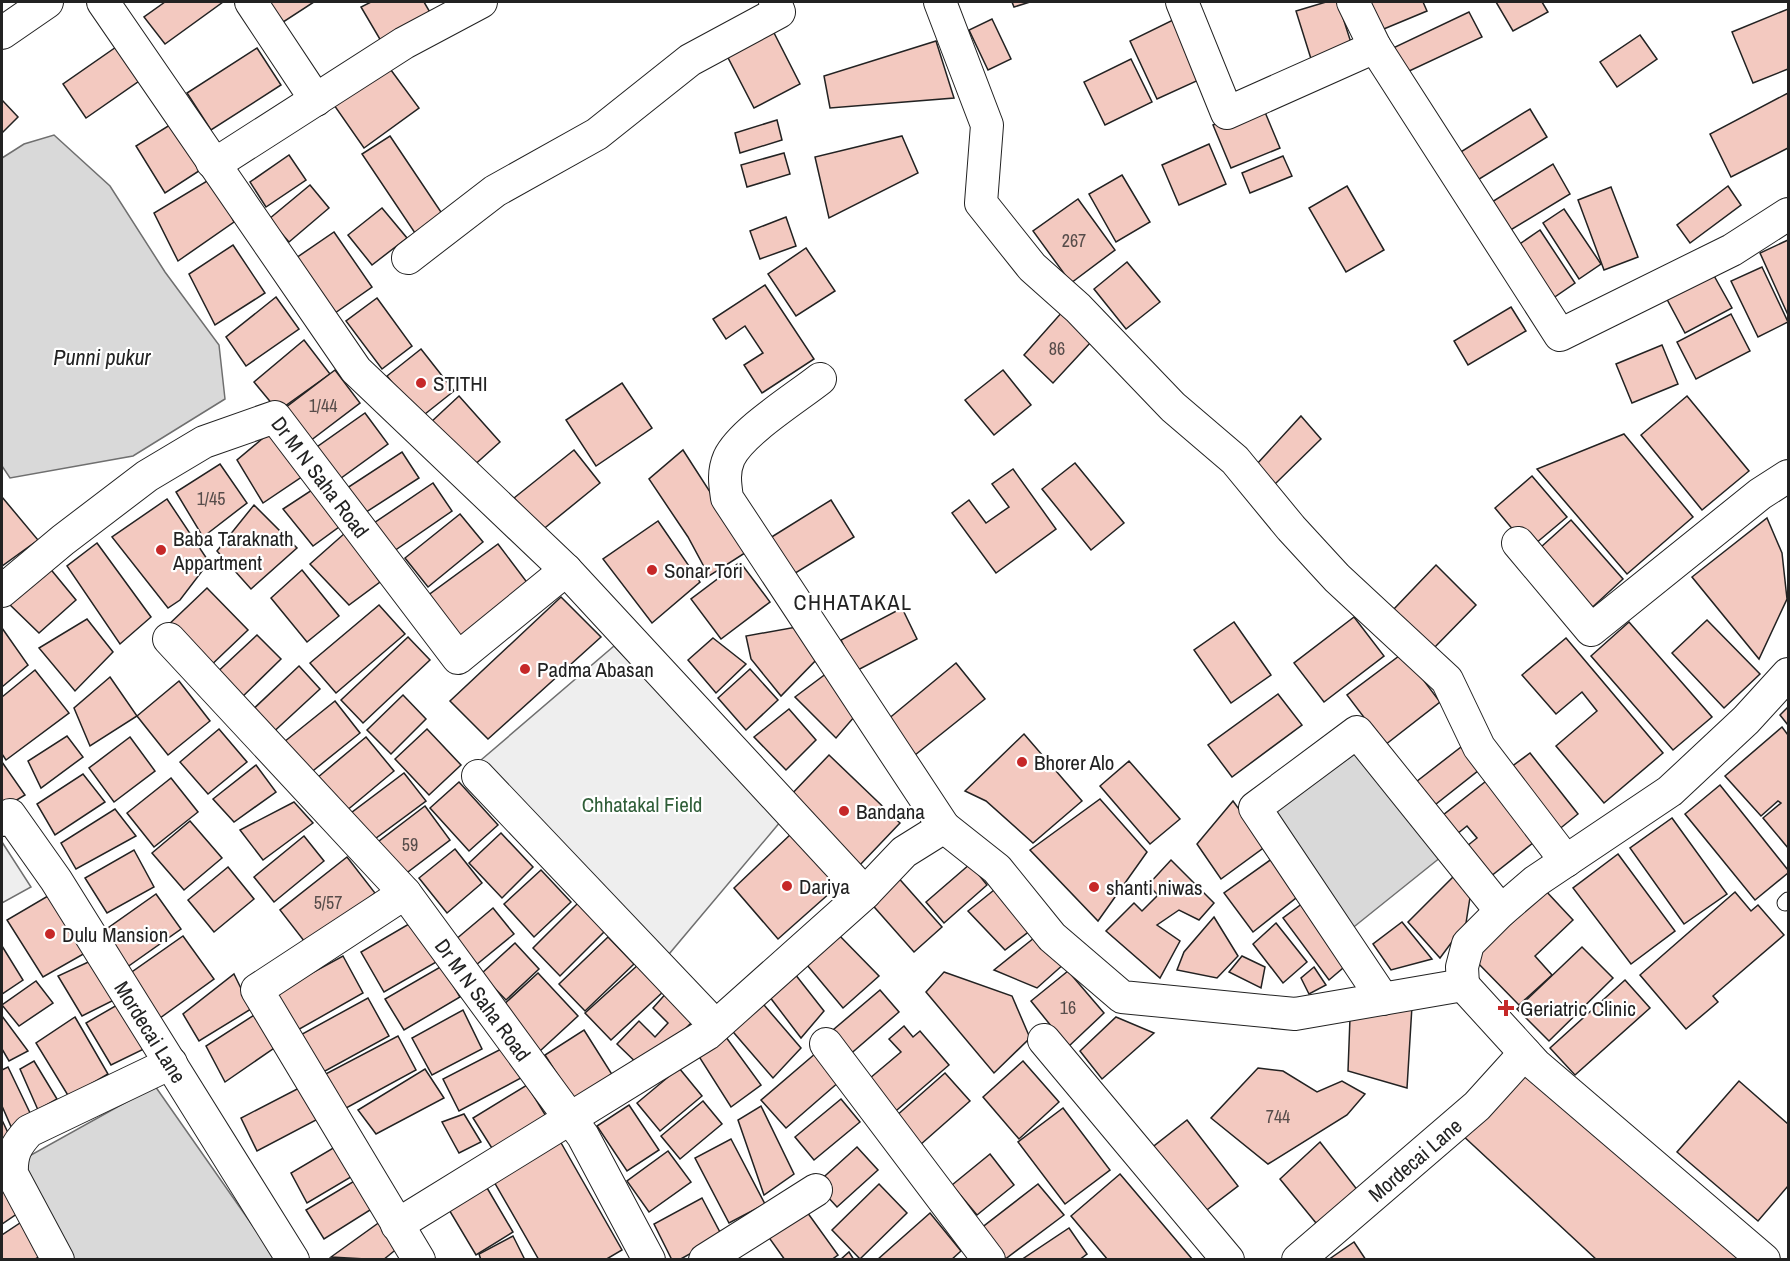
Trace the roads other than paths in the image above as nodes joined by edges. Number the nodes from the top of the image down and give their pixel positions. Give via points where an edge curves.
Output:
1 (47, 2) edge
2 (103, 2) edge
3 (251, 2) edge
4 (481, 2) edge
5 (775, 2) edge
6 (940, 2) edge
7 (1182, 2) edge
8 (1353, 2) edge
9 (2, 33) edge
10 (1375, 47) junction
11 (316, 100) junction
12 (212, 162) junction
13 (1788, 214) edge
14 (408, 258) dead end
15 (820, 380) dead end
16 (1788, 476) edge
17 (1518, 543) dead end
18 (566, 570) junction
19 (2, 591) edge
20 (169, 639) dead end
21 (1788, 674) edge
22 (478, 776) dead end
23 (2, 820) edge
24 (944, 827) junction
25 (1566, 861) junction
26 (405, 893) junction
27 (865, 893) junction
28 (1501, 911) junction
29 (1462, 985) junction
30 (1383, 999) junction
31 (718, 1023) junction
32 (1044, 1040) dead end
33 (826, 1044) dead end
34 (1525, 1053) junction
35 (171, 1063) junction
36 (570, 1118) junction
37 (816, 1190) dead end
38 (397, 1225) junction
39 (644, 1258) edge
40 (58, 1260) edge
41 (293, 1260) edge
42 (418, 1260) edge
43 (705, 1260) edge
44 (989, 1260) edge
45 (1228, 1260) edge
46 (1298, 1260) edge
47 (1764, 1260) edge

1 - 9 street
2 - 12 street
3 - 11 street
4 - 11 street via 404,44
5 - 14 street via 779,12 690,60 597,134 495,191
6 - 25 street via 987,125 981,203 1032,267 1078,308 1173,407 1235,460 1337,578 1447,680 1479,747
7 - 10 street via 1227,113
8 - 10 street
10 - 13 street via 1560,335 1732,250
11 - 12 street via 223,159
12 - 18 street via 356,370
15 - 24 street via 741,441 725,469 728,498
16 - 17 street via 1760,494 1591,630
18 - 19 street, Dr M N Saha Road via 458,658 275,417 204,442 147,476
18 - 27 street
20 - 26 street, Dr M N Saha Road
21 - 25 street via 1746,720 1670,791
22 - 31 street via 710,1020
23 - 35 street, Mordecai Lane via 10,815 49,871
24 - 27 street via 904,852
24 - 30 street via 998,869 1052,937 1122,997 1295,1014
25 - 28 street
26 - 36 street, Dr M N Saha Road
26 - 38 street via 257,990
27 - 31 street
28 - 29 street via 1468,944
28 - 30 street via 1357,732 1347,739 1255,808
29 - 30 street
29 - 34 street
31 - 36 street via 707,1034
32 - 45 street
33 - 44 street
34 - 46 street, Mordecai Lane via 1477,1106
34 - 47 street
35 - 40 street via 29,1131 15,1146 12,1174
35 - 41 street, Mordecai Lane
36 - 38 street
36 - 39 street, Dr M N Saha Road via 583,1136
37 - 43 street
38 - 42 street

